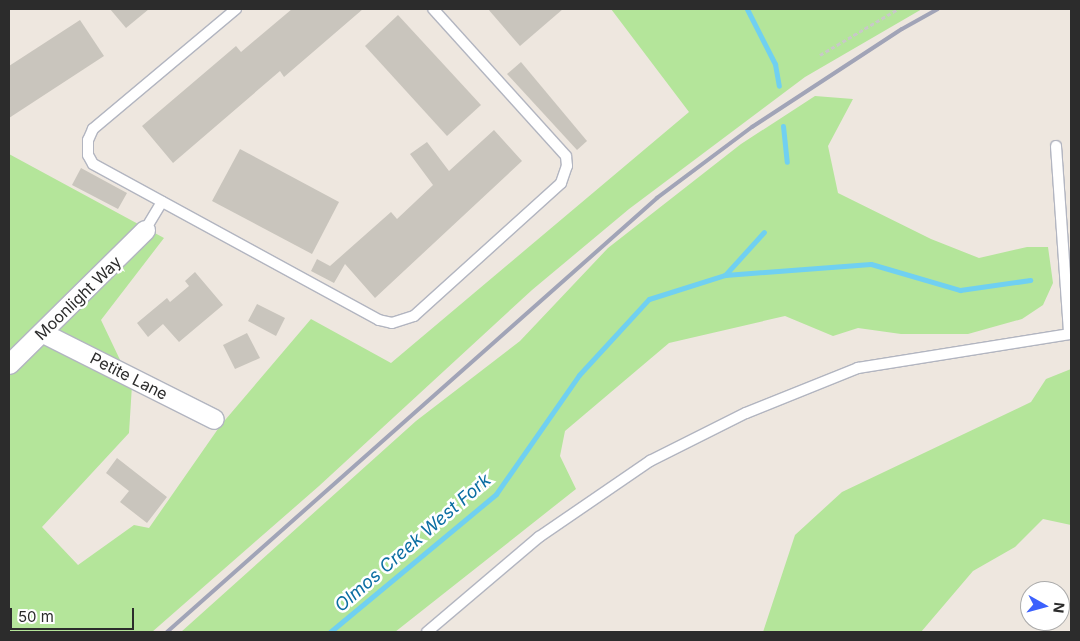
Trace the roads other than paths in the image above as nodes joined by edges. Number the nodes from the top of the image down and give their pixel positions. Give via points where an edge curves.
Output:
1 (236, 9) edge
2 (433, 9) edge
3 (1056, 146) dead end
4 (162, 202) junction
5 (145, 230) joint
6 (43, 333) junction
7 (1070, 334) edge
8 (9, 364) edge
9 (214, 419) dead end
10 (427, 632) edge

1 - 4 lane via 93,129 88,140 88,155 93,164
2 - 4 lane via 566,156 567,166 561,182 414,316 392,323 379,320
3 - 7 lane
4 - 5 lane
5 - 6 street, Moonlight Way
6 - 8 street, Moonlight Way
6 - 9 street, Petite Lane
7 - 10 lane via 858,368 746,413 650,461 539,537

